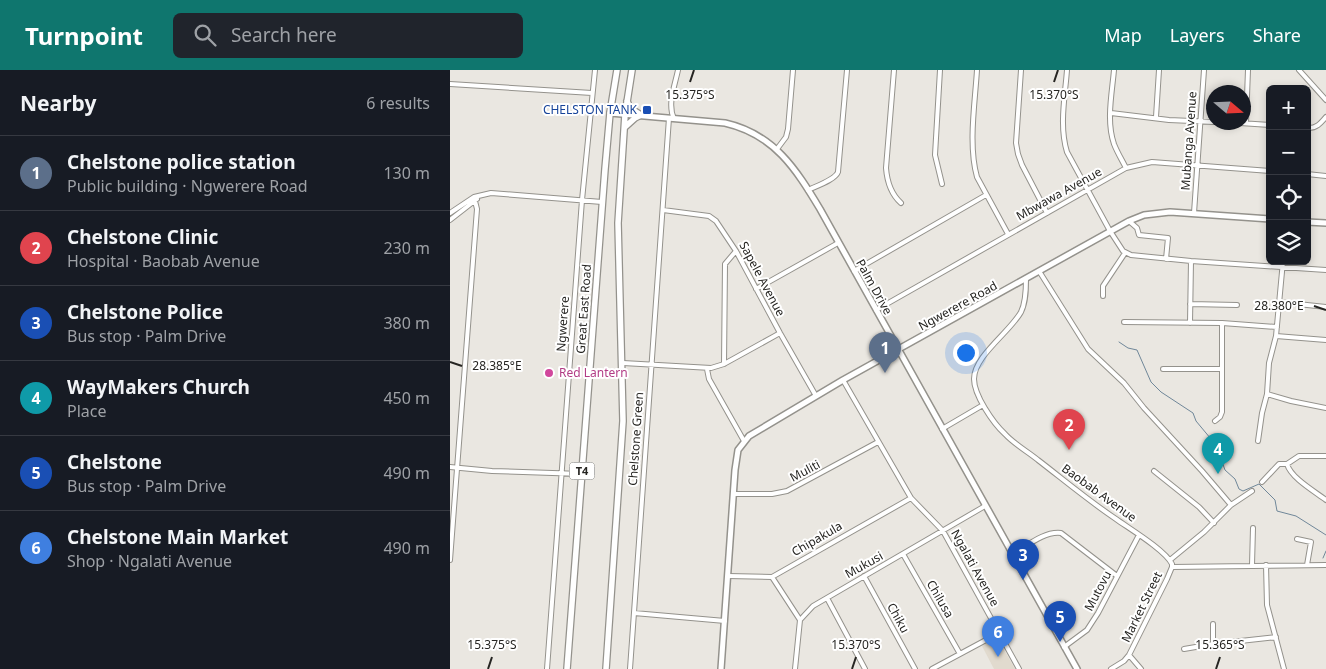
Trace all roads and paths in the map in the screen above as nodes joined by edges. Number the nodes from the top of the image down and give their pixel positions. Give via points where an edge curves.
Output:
1 (595, 70) edge
2 (617, 70) edge
3 (632, 70) edge
4 (678, 70) edge
5 (793, 70) edge
6 (847, 70) edge
7 (894, 70) edge
8 (940, 70) edge
9 (977, 70) edge
10 (1021, 70) edge
11 (1067, 70) edge
12 (1114, 70) edge
13 (1159, 70) edge
14 (1204, 70) edge
15 (1248, 70) edge
16 (1299, 70) edge
17 (450, 84) edge
18 (1247, 85) edge
19 (592, 94) junction
20 (1326, 100) edge
21 (627, 101) junction
22 (1110, 113) junction
23 (610, 114) junction
24 (625, 115) junction
25 (641, 116) junction
26 (1156, 117) junction
27 (1326, 117) edge
28 (671, 118) junction
29 (1200, 121) junction
30 (1206, 121) edge
31 (1251, 124) edge
32 (1266, 125) edge
33 (624, 128) junction
34 (1311, 128) edge
35 (777, 149) junction
36 (1197, 165) junction
37 (1126, 168) junction
38 (1266, 171) edge
39 (1311, 174) edge
40 (1326, 176) edge
41 (942, 184) dead end
42 (808, 190) junction
43 (1087, 191) junction
44 (986, 195) junction
45 (475, 198) junction
46 (582, 200) junction
47 (602, 202) junction
48 (901, 203) dead end
49 (663, 210) junction
50 (450, 213) edge
51 (1048, 213) junction
52 (1194, 213) junction
53 (1266, 219) edge
54 (450, 220) edge
55 (1129, 221) junction
56 (1311, 222) edge
57 (1326, 223) edge
58 (1110, 232) junction
59 (1008, 234) junction
60 (838, 243) junction
61 (736, 251) junction
62 (1125, 253) junction
63 (1166, 259) junction
64 (1191, 261) junction
65 (1266, 263) edge
66 (1283, 265) edge
67 (1290, 265) edge
68 (1326, 270) edge
69 (854, 272) junction
70 (1039, 272) junction
71 (1026, 278) junction
72 (756, 289) junction
73 (1103, 296) dead end
74 (1279, 302) junction
75 (1190, 304) junction
76 (1237, 306) dead end
77 (1326, 307) edge
78 (876, 310) junction
79 (1124, 322) dead end
80 (1190, 323) junction
81 (1222, 323) junction
82 (1277, 327) junction
83 (780, 333) junction
84 (1276, 336) junction
85 (1326, 340) edge
86 (898, 351) junction
87 (622, 363) junction
88 (724, 364) junction
89 (651, 365) junction
90 (707, 369) junction
91 (1163, 369) dead end
92 (1222, 369) junction
93 (843, 380) junction
94 (1267, 394) junction
95 (816, 396) junction
96 (983, 405) junction
97 (1326, 408) edge
98 (1215, 422) dead end
99 (942, 430) junction
100 (744, 441) junction
101 (1258, 441) dead end
102 (878, 442) junction
103 (1326, 456) edge
104 (1287, 464) junction
105 (450, 467) edge
106 (457, 468) junction
107 (1154, 472) dead end
108 (562, 473) junction
109 (582, 474) junction
110 (1262, 482) dead end
111 (1252, 492) dead end
112 (734, 494) junction
113 (910, 498) junction
114 (1326, 500) edge
115 (1231, 505) junction
116 (984, 506) junction
117 (1214, 523) junction
118 (1253, 528) dead end
119 (943, 531) junction
120 (1139, 535) junction
121 (1297, 539) dead end
122 (1159, 550) joint
123 (903, 554) junction
124 (1013, 554) junction
125 (450, 560) edge
126 (1170, 560) junction
127 (1252, 565) junction
128 (1266, 565) junction
129 (1307, 565) junction
130 (1326, 565) edge
131 (1172, 567) junction
132 (728, 576) junction
133 (864, 576) junction
134 (1117, 576) junction
135 (772, 577) junction
136 (826, 598) junction
137 (634, 613) junction
138 (800, 620) junction
139 (725, 621) junction
140 (1213, 624) dead end
141 (999, 633) junction
142 (1276, 637) junction
143 (1213, 644) junction
144 (1064, 647) junction
145 (1184, 649) dead end
146 (960, 654) junction
147 (1129, 655) junction
148 (547, 669) edge
149 (567, 669) edge
150 (606, 669) edge
151 (630, 669) edge
152 (722, 669) edge
153 (795, 669) edge
154 (865, 669) edge
155 (915, 669) edge
156 (932, 669) edge
157 (1019, 669) edge
158 (1077, 669) edge
159 (1111, 669) edge
160 (1141, 669) edge
161 (1284, 669) edge

1 - 19 street, Ngwerere
2 - 23 main road, Great East Road / T4
3 - 21 main road
4 - 28 street, Chelstone Green
5 - 35 street via 788,129
6 - 42 street via 838,172 834,178
7 - 48 street via 887,176 892,192
8 - 41 street via 935,155
9 - 44 street via 973,154 977,177
10 - 51 street via 1016,135 1018,154
11 - 43 street via 1064,140
12 - 22 street
13 - 26 street
14 - 29 street, Mubanga Avenue
15 - 18 street
16 - 20 street
17 - 19 street
19 - 46 street, Ngwerere
21 - 24 main road
21 - 25 main road
22 - 26 street
22 - 37 street via 1114,142
23 - 24 street, Palm Drive
23 - 47 main road, Great East Road / T4
24 - 25 street, Palm Drive
24 - 33 main road
25 - 28 street, Palm Drive
25 - 33 main road
26 - 29 street
27 - 34 street
28 - 35 street, Palm Drive via 739,127
28 - 49 street, Chelstone Green
29 - 30 street
29 - 36 street, Mubanga Avenue
31 - 32 street
33 - 87 main road via 618,222
35 - 42 street, Palm Drive
36 - 37 street, Mbwawa Avenue via 1152,162
36 - 38 street, Mbwawa Avenue
36 - 52 street, Mubanga Avenue
37 - 43 street, Mbwawa Avenue
39 - 40 street
42 - 60 street, Palm Drive
43 - 51 street, Mbwawa Avenue
43 - 58 street
44 - 59 street
44 - 69 street
45 - 46 street via 496,193
45 - 50 street
45 - 54 street
45 - 106 street via 477,208
46 - 47 street
46 - 108 street, Ngwerere
47 - 109 main road, Great East Road / T4
49 - 61 street, Sapele Avenue via 711,216
49 - 89 street, Chelstone Green
51 - 59 street, Mbwawa Avenue
52 - 53 street, Ngwerere Road
52 - 55 street, Ngwerere Road via 1158,212
55 - 58 street, Ngwerere Road
55 - 63 street via 1139,235 1168,238
56 - 57 street
58 - 62 street
58 - 70 street, Ngwerere Road
59 - 78 street, Mbwawa Avenue
60 - 69 street, Palm Drive
60 - 72 street
61 - 72 street, Sapele Avenue
61 - 88 street via 726,264
62 - 63 street
62 - 73 street via 1103,286
63 - 64 street
64 - 65 street
64 - 75 street
66 - 74 street
67 - 68 street
69 - 78 street, Palm Drive
70 - 71 street, Ngwerere Road
70 - 115 street via 1088,349 1124,383
71 - 86 street, Ngwerere Road
71 - 96 street, Baobab Avenue via 1021,312 975,370 974,384
72 - 83 street, Sapele Avenue
74 - 77 street
74 - 82 street
75 - 76 street
75 - 80 street
78 - 86 street, Palm Drive
79 - 80 street
80 - 81 street
81 - 82 street
81 - 92 street
82 - 84 street
83 - 88 street
83 - 95 street, Sapele Avenue
84 - 85 street
84 - 94 street via 1269,363
86 - 93 street, Ngwerere Road
86 - 99 street, Palm Drive
87 - 89 street
87 - 150 main road via 623,420
88 - 90 street
89 - 90 street
89 - 137 street, Chelstone Green
90 - 100 street via 709,379
91 - 92 street
92 - 98 street via 1222,412
93 - 95 street, Ngwerere Road
93 - 102 street, Ngalati Avenue
94 - 97 street
94 - 101 street
95 - 100 street, Ngwerere Road
96 - 99 street
96 - 120 street, Baobab Avenue via 1008,438
99 - 116 street, Palm Drive
100 - 112 street via 736,457
102 - 112 street, Muliti via 787,491
102 - 113 street, Ngalati Avenue
103 - 104 street via 1298,456
104 - 110 street via 1279,464
104 - 114 street via 1301,483
105 - 106 street
106 - 108 street
106 - 125 street
107 - 117 street via 1192,501
108 - 109 street
108 - 148 street, Ngwerere
109 - 149 main road, Great East Road / T4
111 - 115 street
112 - 132 street
113 - 119 street, Ngalati Avenue
113 - 135 street, Chipakula
115 - 117 street
116 - 119 street, Mukusi
116 - 124 street, Palm Drive
117 - 126 street
118 - 127 street
119 - 123 street, Mukusi
119 - 141 street, Ngalati Avenue
120 - 122 street, Baobab Avenue
120 - 134 street, Mutovu
121 - 129 street via 1311,542
122 - 126 street, Market Street
123 - 133 street, Mukusi
123 - 146 street, Chilusa
124 - 134 street via 1047,535 1061,533
124 - 144 street, Palm Drive
126 - 131 street, Market Street
127 - 128 street
127 - 131 street
128 - 129 street
128 - 142 street via 1266,598
129 - 130 street
131 - 147 street, Market Street
132 - 135 street
132 - 139 street
133 - 136 street, Mukusi
133 - 155 street, Chiku
134 - 144 street, Mutovu via 1087,630
135 - 138 street
136 - 138 street, Mukusi
136 - 154 street
137 - 139 street
137 - 151 street, Chelstone Green
138 - 153 street
139 - 152 street
140 - 143 street
141 - 146 street
141 - 157 street, Ngalati Avenue
142 - 143 street
142 - 161 street
143 - 145 street
144 - 158 street, Palm Drive
146 - 156 street
147 - 159 street, Market Street
147 - 160 street

